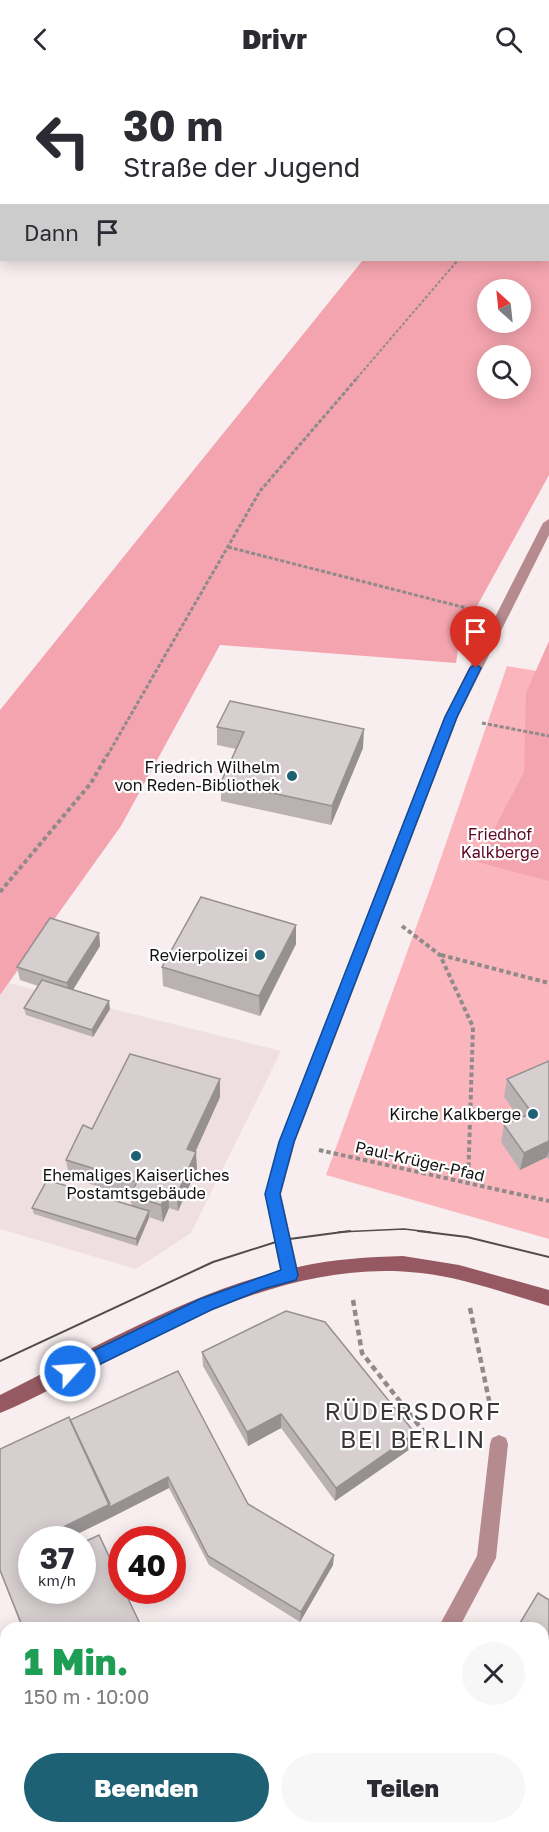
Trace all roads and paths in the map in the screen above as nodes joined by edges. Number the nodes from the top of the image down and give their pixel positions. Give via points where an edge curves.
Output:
1 (457, 261) edge
2 (549, 523) edge
3 (228, 547) junction
4 (501, 617) junction
5 (451, 717) junction
6 (549, 736) edge
7 (0, 892) edge
8 (378, 907) junction
9 (440, 955) junction
10 (549, 983) edge
11 (287, 1142) junction
12 (468, 1184) junction
13 (549, 1201) edge
14 (290, 1275) junction
15 (477, 1278) junction
16 (549, 1298) edge
17 (352, 1300) dead end
18 (0, 1404) edge
19 (499, 1444) joint
20 (438, 1450) dead end
21 (451, 1622) edge

1 - 3 path via 260,491
2 - 4 street
3 - 4 path
3 - 7 path via 91,783
4 - 5 street
5 - 6 path
5 - 8 street
8 - 9 path
8 - 11 street
9 - 10 path
9 - 12 path via 473,1027
11 - 12 path, Paul-Krüger-Pfad
11 - 14 street via 273,1194
12 - 13 path, Paul-Krüger-Pfad
14 - 15 street via 330,1267 404,1264 441,1268
14 - 18 street via 205,1305
15 - 16 street
15 - 19 path via 469,1311
17 - 20 path via 363,1353
19 - 21 street via 486,1558

